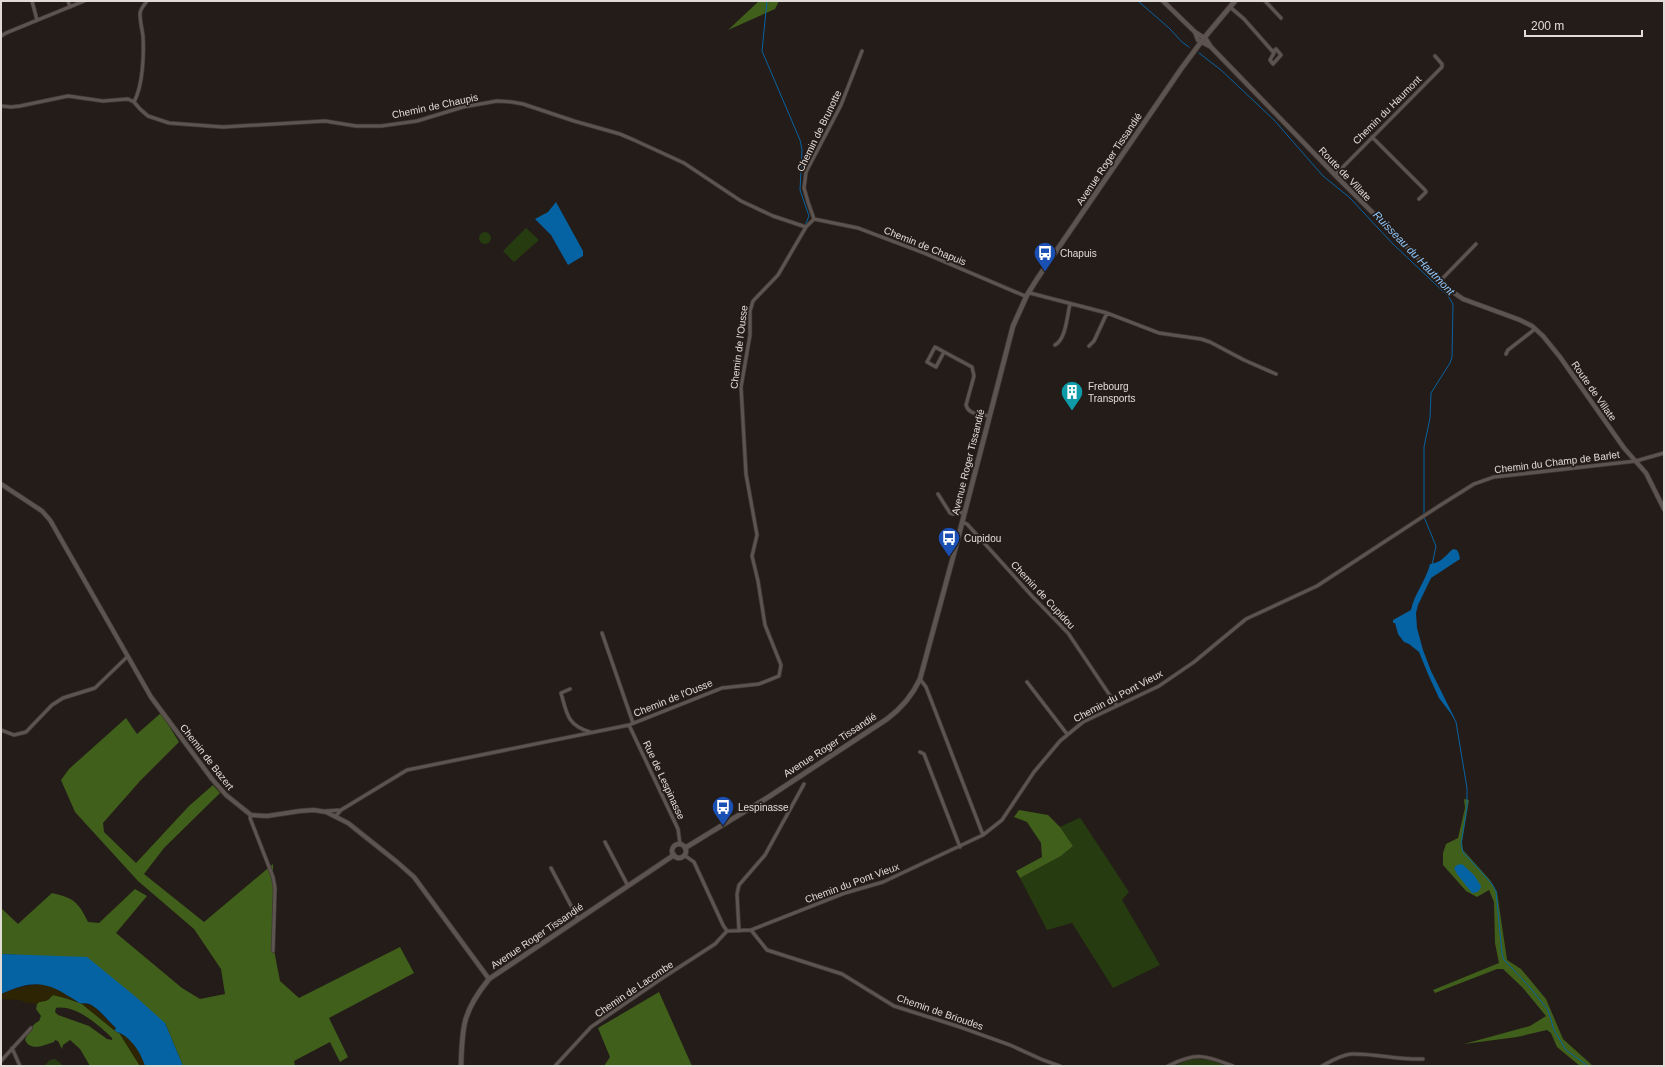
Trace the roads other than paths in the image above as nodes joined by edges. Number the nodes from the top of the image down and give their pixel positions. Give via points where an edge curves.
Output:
1 (32, 1) edge
2 (68, 1) edge
3 (84, 1) edge
4 (147, 1) edge
5 (1163, 1) edge
6 (1235, 1) edge
7 (1265, 1) edge
8 (70, 7) junction
9 (1230, 7) junction
10 (1281, 18) dead end
11 (37, 20) junction
12 (1195, 32) junction
13 (1, 36) edge
14 (1204, 38) junction
15 (1201, 42) junction
16 (1211, 47) junction
17 (862, 50) dead end
18 (1273, 52) junction
19 (1435, 56) dead end
20 (134, 102) junction
21 (1, 106) edge
22 (1372, 137) junction
23 (1335, 175) junction
24 (1419, 199) dead end
25 (814, 219) junction
26 (806, 228) junction
27 (1476, 244) dead end
28 (1440, 281) junction
29 (1027, 295) junction
30 (1070, 304) junction
31 (1107, 312) junction
32 (1535, 329) junction
33 (1055, 345) dead end
34 (1088, 346) dead end
35 (944, 352) junction
36 (1506, 354) dead end
37 (1276, 374) dead end
38 (989, 416) junction
39 (1664, 453) edge
40 (1636, 461) junction
41 (1, 484) edge
42 (938, 494) dead end
43 (1439, 506) joint
44 (1664, 509) edge
45 (964, 512) junction
46 (962, 522) junction
47 (602, 633) dead end
48 (128, 657) junction
49 (920, 679) junction
50 (1027, 682) dead end
51 (570, 689) dead end
52 (1117, 706) junction
53 (633, 723) junction
54 (629, 724) junction
55 (1, 730) edge
56 (591, 732) junction
57 (1067, 734) junction
58 (920, 752) dead end
59 (804, 784) dead end
60 (341, 810) junction
61 (324, 812) junction
62 (251, 815) junction
63 (336, 816) junction
64 (983, 835) junction
65 (605, 842) dead end
66 (680, 844) junction
67 (960, 847) junction
68 (685, 848) junction
69 (674, 855) junction
70 (684, 855) junction
71 (551, 868) dead end
72 (628, 887) junction
73 (578, 919) junction
74 (751, 930) junction
75 (727, 931) junction
76 (739, 931) junction
77 (272, 951) dead end
78 (489, 979) junction
79 (32, 1028) dead end
80 (12, 1048) junction
81 (1, 1052) edge
82 (6, 1055) junction
83 (1423, 1059) dead end
84 (1, 1061) edge
85 (20, 1066) edge
86 (461, 1066) edge
87 (555, 1066) edge
88 (1060, 1066) edge
89 (1168, 1066) edge
90 (1233, 1066) edge
91 (1322, 1066) edge

1 - 11 street
2 - 8 street
3 - 8 street
4 - 20 street via 140,13 142,56 139,93
5 - 12 street
6 - 9 main road, Avenue Roger Tissandié
7 - 10 street
8 - 11 street
9 - 14 main road, Avenue Roger Tissandié
9 - 18 street
11 - 13 street
12 - 14 street, Route de Villate
12 - 15 street
14 - 15 main road, Avenue Roger Tissandié
14 - 16 street, Route de Villate
15 - 16 street, Route de Villate
15 - 29 main road, Avenue Roger Tissandié
16 - 23 street, Route de Villate
17 - 25 street, Chemin de Brunotte via 841,105 806,172 805,195
18 - 18 street via 1270,60 1273,64 1281,55 1276,49
19 - 22 street, Chemin du Haumont via 1442,67
20 - 21 street via 128,99 103,101 68,96 20,106
20 - 26 street, Chemin de Chaupis via 148,116 169,123 223,128 325,121 356,126 381,126 417,121 463,107 497,101 523,104 634,140 684,163 741,201
22 - 23 street, Chemin du Haumont
22 - 24 street via 1425,190
23 - 28 street, Route de Villate
25 - 26 street, Chemin de l'Ousse
25 - 29 street, Chemin de Chapuis via 858,228 1024,296
26 - 53 street, Chemin de l'Ousse via 778,275 753,301 742,387 746,474 757,535 752,556 765,625 781,665 779,676 759,684 722,688
27 - 28 street
28 - 32 street, Route de Villate via 1455,295 1520,320
29 - 30 street, Chemin de Chapuis
29 - 38 main road, Avenue Roger Tissandié via 1013,326
30 - 31 street, Chemin de Chapuis
30 - 33 street via 1062,335
31 - 34 street via 1094,341
31 - 37 street, Chemin de Chapuis via 1159,333 1210,342
32 - 36 street
32 - 40 street, Route de Villate via 1560,357 1624,448
35 - 35 street via 935,347 927,362 936,367
35 - 38 street via 972,367 974,376 966,405 970,412
38 - 45 main road, Avenue Roger Tissandié
39 - 40 street
40 - 43 street, Chemin du Champ de Barlet via 1494,477 1474,484
40 - 44 street, Route de Villate via 1646,473
41 - 48 street, Chemin de Bazert via 42,511 50,520
42 - 45 street via 950,513
43 - 52 street, Chemin du Pont Vieux via 1317,586 1246,619 1194,662 1159,686
45 - 46 main road, Avenue Roger Tissandié
46 - 49 main road, Avenue Roger Tissandié
46 - 52 street, Chemin de Cupidou via 967,524 1068,633
47 - 53 street
48 - 55 street via 95,688 63,698 52,705 26,732 14,735
48 - 62 street, Chemin de Bazert via 151,697 212,779 226,795
49 - 64 street via 926,687
49 - 68 main road, Avenue Roger Tissandié via 910,698 897,712 770,796
50 - 57 street
51 - 56 street via 561,693 569,718 577,727
52 - 57 street, Chemin du Pont Vieux via 1083,722
53 - 54 street, Chemin de l'Ousse
54 - 56 street, Chemin de l'Ousse
54 - 66 street, Rue de Lespinasse via 678,828
56 - 60 street, Chemin de l'Ousse via 408,770
57 - 64 street, Chemin du Pont Vieux via 1034,772 1002,820
58 - 67 street via 924,754
59 - 76 street via 765,855 739,885
60 - 61 street, Chemin de l'Ousse
60 - 63 street, Chemin de l'Ousse
61 - 62 street
61 - 63 street
62 - 77 street via 275,888
63 - 78 street via 365,836 414,877
64 - 67 street, Chemin du Pont Vieux
65 - 72 street
66 - 68 main road
66 - 69 main road via 673,847
67 - 74 street, Chemin du Pont Vieux via 883,882 846,893
68 - 70 main road
69 - 70 main road via 679,858
69 - 72 main road, Avenue Roger Tissandié
70 - 75 street via 694,862
71 - 73 street
72 - 73 main road, Avenue Roger Tissandié
73 - 78 main road, Avenue Roger Tissandié
74 - 76 street
74 - 88 street, Chemin de Brioudes via 767,950 842,974 894,1006 1010,1045
75 - 76 street
75 - 87 street, Chemin de Lacombe via 716,944 591,1028
78 - 86 main road, Avenue Roger Tissandié via 471,1004 465,1019
79 - 80 street
80 - 82 street
80 - 85 street
81 - 82 street
82 - 84 street
83 - 91 street via 1408,1060 1350,1054
89 - 90 street via 1185,1058 1197,1056 1209,1057

